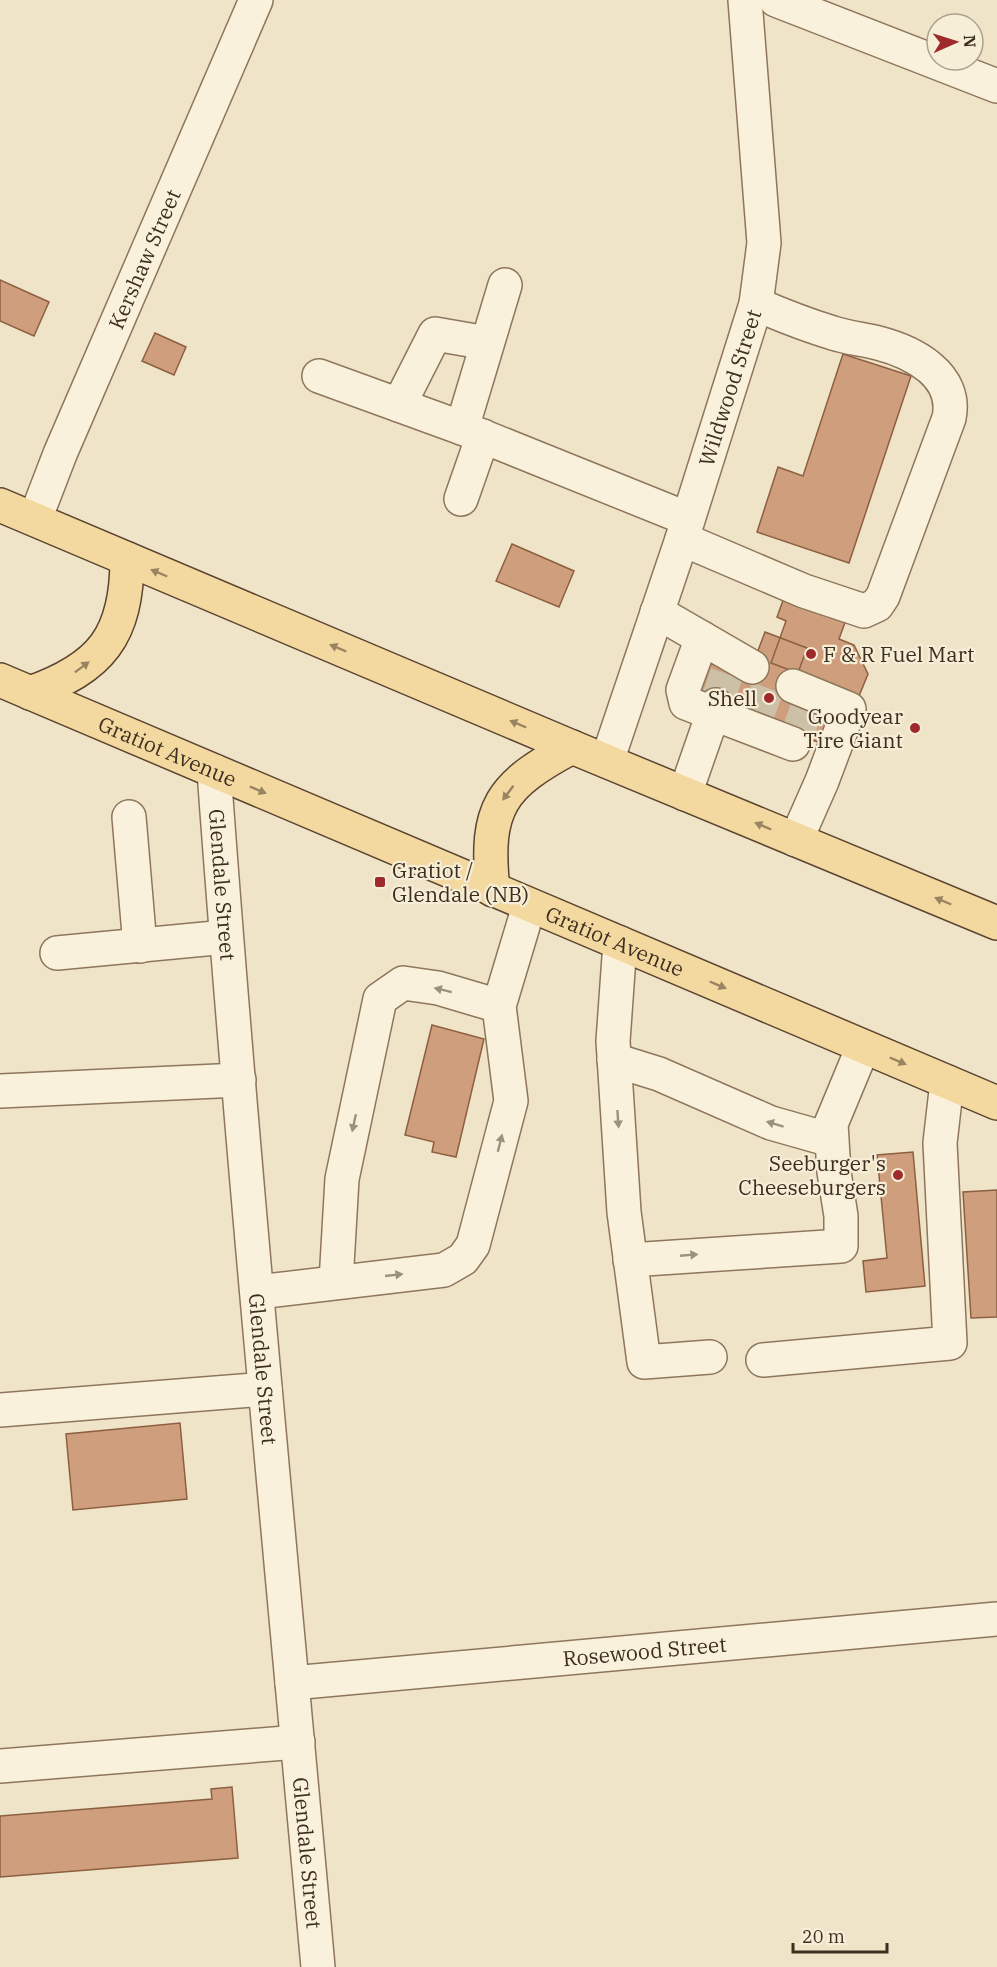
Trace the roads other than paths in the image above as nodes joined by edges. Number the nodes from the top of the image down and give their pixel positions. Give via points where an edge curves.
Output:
1 (256, 0) edge
2 (745, 0) edge
3 (776, 0) edge
4 (997, 86) edge
5 (505, 285) dead end
6 (756, 303) junction
7 (487, 343) junction
8 (319, 376) dead end
9 (399, 405) junction
10 (473, 432) junction
11 (461, 499) dead end
12 (0, 505) edge
13 (34, 519) junction
14 (685, 529) junction
15 (127, 559) junction
16 (657, 612) junction
17 (702, 638) junction
18 (738, 664) dead end
19 (0, 680) edge
20 (30, 693) junction
21 (806, 693) dead end
22 (715, 709) junction
23 (572, 747) junction
24 (830, 759) junction
25 (607, 761) junction
26 (214, 771) junction
27 (685, 794) junction
28 (129, 817) dead end
29 (796, 840) junction
30 (493, 890) junction
31 (529, 906) junction
32 (997, 923) edge
33 (226, 937) junction
34 (620, 943) junction
35 (140, 946) junction
36 (57, 953) dead end
37 (499, 1006) junction
38 (863, 1047) junction
39 (614, 1060) junction
40 (239, 1080) junction
41 (947, 1082) junction
42 (0, 1092) edge
43 (992, 1097) edge
44 (831, 1140) junction
45 (630, 1260) junction
46 (336, 1281) junction
47 (258, 1292) junction
48 (710, 1357) dead end
49 (763, 1360) dead end
50 (265, 1389) junction
51 (0, 1410) edge
52 (997, 1619) edge
53 (292, 1683) junction
54 (298, 1742) junction
55 (0, 1766) edge
56 (318, 1967) edge

1 - 13 street, Kershaw Street
2 - 6 street, Wildwood Street via 764,243
3 - 4 street
5 - 7 street
6 - 14 street, Wildwood Street
6 - 14 street via 835,334 879,343 917,357 941,377 951,406 949,418 883,596 877,605 864,611 804,591
7 - 9 street via 435,334
7 - 10 street
8 - 9 street
9 - 10 street
10 - 11 street
10 - 14 street
12 - 13 main road
13 - 15 main road
14 - 16 street, Wildwood Street
20 -> 15 main road via 58,683 105,648 118,627 124,604
23 -> 15 main road
16 - 17 street
16 - 25 street, Wildwood Street
17 - 18 street
17 - 22 street via 683,690 686,703
19 - 20 main road, Gratiot Avenue
20 - 26 main road, Gratiot Avenue
21 - 24 street via 849,709
22 - 24 street via 795,739
22 - 27 street
23 - 25 main road
23 -> 30 main road via 516,782 498,806 490,860
24 - 29 street
25 - 27 main road
26 -> 30 main road, Gratiot Avenue
26 - 33 street, Glendale Street
29 -> 27 main road
28 - 35 street
32 -> 29 main road
30 - 31 main road, Gratiot Avenue
31 - 34 main road, Gratiot Avenue
31 - 37 street
33 - 35 street
33 - 40 street, Glendale Street
34 -> 38 main road, Gratiot Avenue
34 - 39 street
35 - 36 street
46 -> 37 street via 444,1270 463,1259 473,1245 511,1101
37 -> 46 street via 438,988 403,983 380,999 342,1179
38 -> 41 main road, Gratiot Avenue
38 - 44 street via 831,1124
44 -> 39 street via 771,1123 659,1074
39 -> 45 street
40 - 42 street
40 - 47 street, Glendale Street
41 - 43 main road, Gratiot Avenue
41 - 49 street via 940,1143 950,1343
45 -> 44 street via 841,1246
45 - 48 street via 644,1362
46 - 47 street
47 - 50 street, Glendale Street
50 - 51 street
50 - 53 street, Glendale Street
52 - 53 street, Rosewood Street
53 - 54 street, Glendale Street
54 - 55 street
54 - 56 street, Glendale Street

